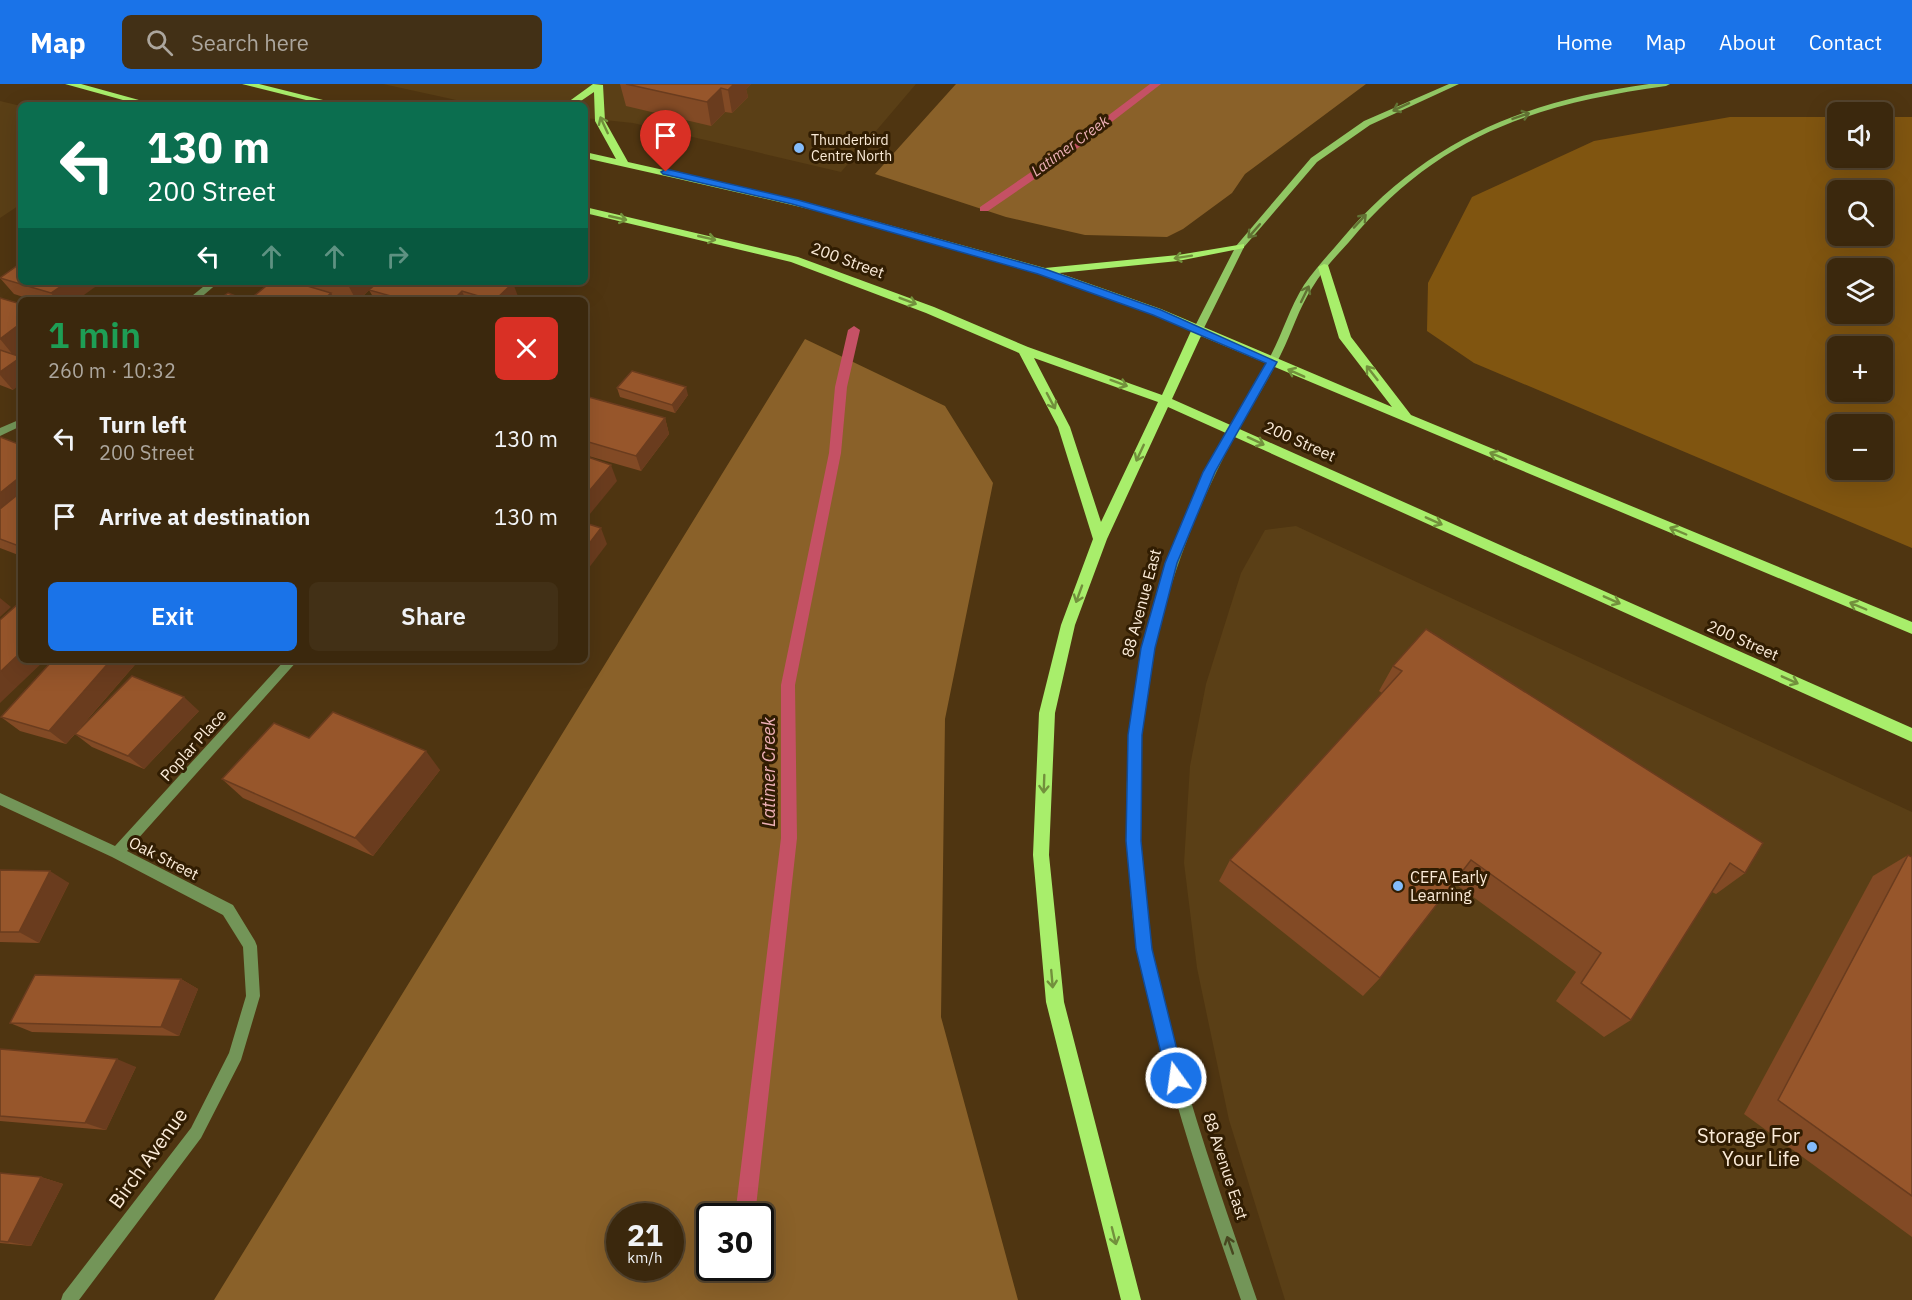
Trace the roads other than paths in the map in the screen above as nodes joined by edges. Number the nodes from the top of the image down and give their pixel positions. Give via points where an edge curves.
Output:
1 (70, 84) edge
2 (247, 84) edge
3 (1455, 84) edge
4 (1666, 84) edge
5 (598, 85) edge
6 (140, 102) edge
7 (325, 102) edge
8 (573, 102) edge
9 (588, 156) edge
10 (623, 162) junction
11 (588, 211) edge
12 (1240, 246) junction
13 (1324, 267) junction
14 (1042, 272) junction
15 (211, 285) edge
16 (196, 297) edge
17 (1198, 330) junction
18 (1024, 350) junction
19 (1272, 362) junction
20 (1164, 400) junction
21 (1408, 419) junction
22 (18, 423) edge
23 (1233, 430) junction
24 (0, 432) edge
25 (1100, 539) junction
26 (1912, 628) edge
27 (289, 663) edge
28 (1912, 735) edge
29 (0, 799) edge
30 (117, 853) junction
31 (252, 996) joint
32 (69, 1300) edge
33 (1131, 1300) edge
34 (1249, 1300) edge

1 - 6 main road
2 - 7 main road
3 -> 12 main road via 1367,123 1314,160
13 -> 4 main road, 88 Avenue East via 1357,224 1394,187 1435,156 1496,125 1570,100
5 - 8 main road
10 -> 5 main road via 600,121
9 - 10 main road
10 - 14 main road via 794,202
11 -> 18 main road, 200 Street via 794,259
12 -> 14 main road via 1178,258
12 - 17 main road
19 -> 13 main road, 88 Avenue East via 1310,284
21 -> 13 main road via 1345,338
14 - 17 main road
15 - 16 street
17 - 19 main road
17 - 20 main road
18 -> 20 main road, 200 Street
18 -> 25 main road via 1064,427
21 -> 19 main road
19 - 23 main road, 88 Avenue East
20 - 23 main road, 200 Street
20 -> 25 main road
26 -> 21 main road
22 - 24 street
23 -> 28 main road, 200 Street
34 -> 23 street, 88 Avenue East via 1170,1056 1144,949 1134,841 1135,735 1148,648 1171,563 1209,472
25 -> 33 main road via 1068,625 1047,712 1041,855 1054,1002
27 - 30 street, Poplar Place
29 - 30 street, Oak Street
30 - 31 street, Oak Street via 228,910 250,946
31 - 32 street, Birch Avenue via 236,1055 196,1133

